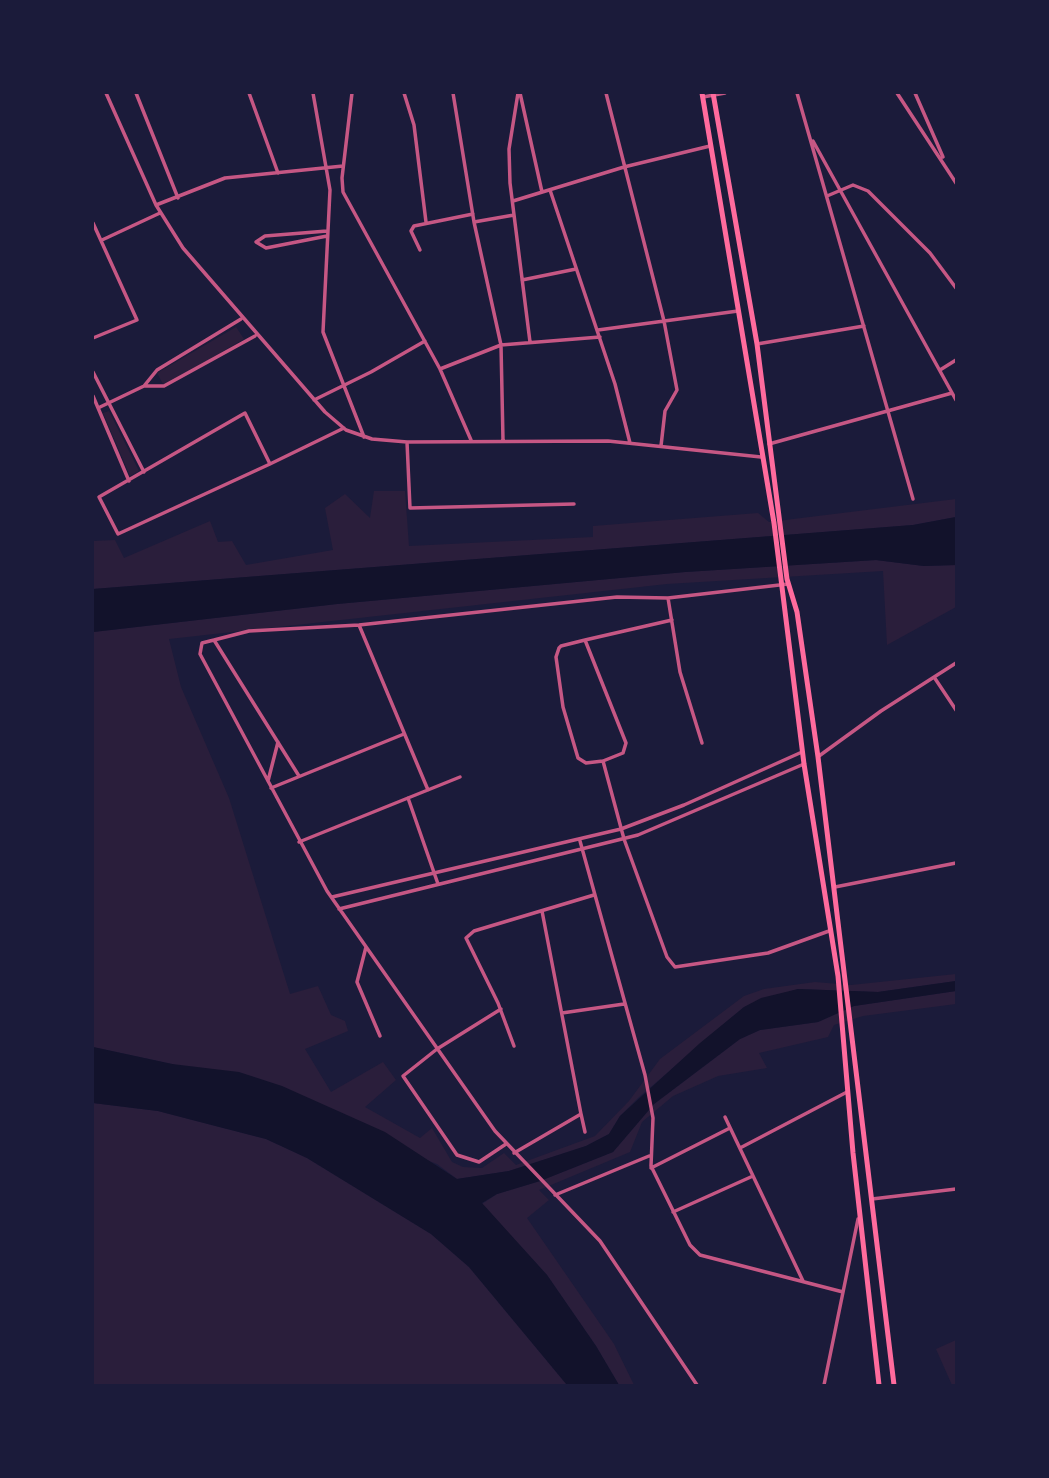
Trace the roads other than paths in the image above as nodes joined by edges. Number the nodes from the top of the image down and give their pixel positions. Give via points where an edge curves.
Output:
1 (106, 93) edge
2 (136, 93) edge
3 (249, 93) edge
4 (313, 93) edge
5 (352, 93) edge
6 (404, 93) edge
7 (453, 93) edge
8 (519, 93) edge
9 (606, 93) edge
10 (725, 93) edge
11 (797, 93) edge
12 (897, 93) edge
13 (915, 93) edge
14 (713, 94) edge
15 (702, 95) edge
16 (809, 134) junction
17 (710, 146) junction
18 (343, 166) junction
19 (624, 167) junction
20 (327, 168) junction
21 (948, 169) junction
22 (278, 173) junction
23 (956, 183) edge
24 (550, 190) junction
25 (841, 190) junction
26 (542, 192) junction
27 (827, 197) junction
28 (178, 198) junction
29 (513, 201) junction
30 (156, 205) junction
31 (160, 213) junction
32 (472, 214) junction
33 (514, 215) junction
34 (426, 222) junction
35 (474, 222) junction
36 (93, 223) edge
37 (737, 228) junction
38 (726, 230) junction
39 (327, 234) junction
40 (101, 241) junction
41 (420, 250) dead end
42 (576, 270) junction
43 (522, 280) junction
44 (956, 288) edge
45 (740, 310) junction
46 (241, 319) junction
47 (664, 321) junction
48 (863, 326) junction
49 (598, 330) junction
50 (256, 336) junction
51 (600, 337) junction
52 (93, 338) edge
53 (425, 341) junction
54 (530, 342) junction
55 (757, 344) junction
56 (501, 345) junction
57 (956, 360) edge
58 (440, 369) junction
59 (940, 370) junction
60 (93, 372) edge
61 (144, 386) junction
62 (343, 386) junction
63 (952, 393) junction
64 (93, 396) edge
65 (314, 400) junction
66 (956, 400) edge
67 (107, 404) junction
68 (98, 408) junction
69 (886, 410) junction
70 (344, 428) junction
71 (364, 437) junction
72 (471, 440) junction
73 (503, 440) junction
74 (407, 442) junction
75 (630, 443) junction
76 (769, 444) junction
77 (661, 446) junction
78 (761, 457) junction
79 (270, 464) junction
80 (144, 472) junction
81 (129, 481) junction
82 (913, 499) dead end
83 (574, 504) dead end
84 (776, 523) junction
85 (785, 582) junction
86 (668, 598) junction
87 (672, 620) junction
88 (359, 625) junction
89 (214, 640) junction
90 (584, 640) junction
91 (956, 663) edge
92 (934, 677) junction
93 (956, 709) edge
94 (404, 734) junction
95 (278, 742) junction
96 (702, 743) dead end
97 (802, 751) junction
98 (818, 757) junction
99 (603, 761) junction
100 (804, 764) junction
101 (299, 776) junction
102 (460, 777) dead end
103 (745, 778) junction
104 (268, 781) junction
105 (271, 788) junction
106 (749, 788) junction
107 (428, 790) junction
108 (408, 798) junction
109 (671, 810) junction
110 (676, 820) junction
111 (827, 827) junction
112 (813, 828) junction
113 (621, 829) junction
114 (624, 839) junction
115 (580, 841) junction
116 (299, 842) junction
117 (583, 851) junction
118 (956, 863) edge
119 (434, 874) junction
120 (438, 884) junction
121 (835, 887) junction
122 (594, 895) junction
123 (332, 897) junction
124 (339, 909) junction
125 (542, 911) junction
126 (828, 931) junction
127 (366, 947) junction
128 (841, 976) junction
129 (624, 1004) junction
130 (501, 1009) junction
131 (562, 1013) junction
132 (380, 1036) dead end
133 (514, 1046) dead end
134 (437, 1049) junction
135 (847, 1092) junction
136 (581, 1114) junction
137 (724, 1117) dead end
138 (730, 1128) junction
139 (585, 1132) dead end
140 (506, 1144) junction
141 (740, 1149) junction
142 (864, 1152) junction
143 (514, 1153) junction
144 (853, 1153) junction
145 (649, 1156) junction
146 (652, 1168) junction
147 (753, 1176) junction
148 (956, 1189) edge
149 (555, 1195) junction
150 (870, 1200) junction
151 (673, 1212) junction
152 (859, 1214) junction
153 (803, 1281) junction
154 (843, 1292) junction
155 (698, 1385) edge
156 (824, 1385) edge
157 (879, 1385) edge
158 (894, 1385) edge

1 - 30 street
2 - 28 street
3 - 22 street
4 - 20 street
5 - 18 street
6 - 34 street via 414,125
7 - 32 street
8 - 26 street
8 - 29 street via 509,149
9 - 19 street
10 - 14 street
11 - 16 street
12 - 21 street
13 - 21 street
14 - 15 street
14 - 37 main road
15 - 17 main road
16 - 25 street
16 - 27 street
17 - 19 street
17 - 38 main road
18 - 20 street
18 - 53 street via 343,192 351,210
19 - 24 street
19 - 47 street
20 - 22 street
20 - 39 street
21 - 23 street
22 - 28 street via 225,178
24 - 26 street
24 - 42 street
25 - 27 street
25 - 44 street via 853,185 868,191 930,253
25 - 59 street
26 - 29 street
27 - 48 street
28 - 30 street
29 - 33 street
30 - 31 street
31 - 40 street
31 - 46 street
32 - 34 street
32 - 35 street
33 - 35 street
33 - 43 street
34 - 41 street via 411,231
35 - 56 street
36 - 40 street
37 - 38 main road
37 - 55 main road
38 - 45 main road
39 - 39 street via 265,236 256,242 267,248
39 - 62 street via 321,322
40 - 52 street via 136,320
42 - 43 street
42 - 49 street
43 - 54 street
45 - 47 street
45 - 78 main road
46 - 50 street
46 - 61 street via 157,370
47 - 49 street
47 - 77 street via 677,390 665,411
48 - 55 street
48 - 69 street
49 - 51 street
50 - 61 street via 164,386
50 - 65 street
51 - 54 street
51 - 75 street
53 - 58 street
53 - 62 street
54 - 56 street
55 - 76 main road
56 - 58 street
56 - 73 street
57 - 59 street
58 - 72 street
59 - 63 street
60 - 67 street
61 - 67 street
62 - 65 street
62 - 71 street
63 - 66 street
63 - 69 street
64 - 68 street
65 - 70 street
67 - 68 street
67 - 80 street
68 - 81 street
69 - 76 street
69 - 82 street
70 - 71 street
70 - 79 street
71 - 74 street
72 - 73 street
72 - 74 street
73 - 75 street
74 - 83 street via 410,508
75 - 77 street
76 - 84 main road
77 - 78 street
78 - 84 main road
79 - 80 street via 245,413
79 - 81 street via 118,534 99,497
80 - 81 street
84 - 85 main road
85 - 86 street
85 - 97 main road
85 - 98 main road via 797,612
86 - 87 street
86 - 88 street via 617,597
87 - 90 street
87 - 96 street via 680,672
88 - 89 street via 249,631
88 - 94 street
89 - 95 street
89 - 104 street via 202,643 200,654
90 - 99 street via 626,747
90 - 99 street via 559,648 556,657 563,707 578,758 586,763
91 - 92 street
92 - 93 street
92 - 98 street
94 - 101 street
94 - 107 street
95 - 101 street
95 - 104 street
97 - 100 main road
97 - 103 street
98 - 111 main road
99 - 113 street
100 - 106 street
100 - 112 main road
101 - 105 street
102 - 107 street
103 - 106 street
103 - 109 street
104 - 105 street
105 - 116 street
106 - 110 street
107 - 108 street
108 - 116 street
108 - 119 street
109 - 110 street
109 - 113 street
110 - 114 street
111 - 112 main road
111 - 121 main road
112 - 126 main road
113 - 114 street
113 - 115 street
114 - 117 street
114 - 126 street via 667,957 675,967 768,954
115 - 117 street
115 - 119 street
116 - 123 street
117 - 120 street
117 - 122 street
118 - 121 street
119 - 120 street
119 - 123 street
120 - 124 street
121 - 128 main road
122 - 125 street
122 - 129 street
123 - 124 street
124 - 127 street
125 - 130 street via 466,938
125 - 131 street
126 - 128 main road
127 - 132 street via 357,982
127 - 134 street
128 - 135 main road
128 - 142 main road
129 - 131 street
129 - 145 street via 653,1118
130 - 133 street
130 - 134 street
131 - 136 street
134 - 140 street
134 - 140 street via 403,1076 457,1155 479,1162
135 - 141 street
135 - 144 main road
136 - 139 street
136 - 143 street
137 - 138 street
138 - 141 street
138 - 146 street
140 - 143 street
141 - 147 street
142 - 144 main road
142 - 150 main road
143 - 149 street
144 - 152 main road
145 - 146 street
145 - 149 street
146 - 151 street
147 - 151 street
147 - 153 street
148 - 150 street
149 - 155 street via 600,1241
150 - 158 main road
151 - 153 street via 700,1255
152 - 154 street
152 - 157 main road
153 - 154 street
154 - 156 street

